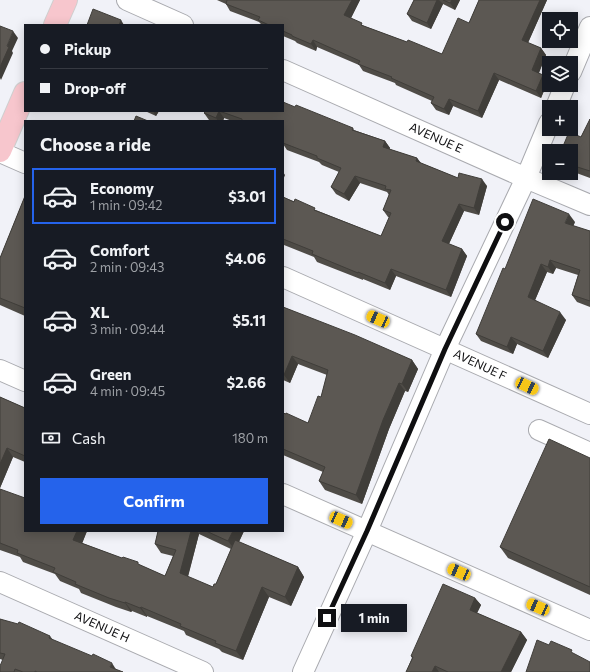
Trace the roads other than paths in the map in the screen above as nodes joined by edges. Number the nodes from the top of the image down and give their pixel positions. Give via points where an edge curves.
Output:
1 (66, 0) edge
2 (127, 0) edge
3 (55, 24) edge
4 (181, 24) edge
5 (590, 27) edge
6 (578, 56) edge
7 (284, 70) edge
8 (24, 96) edge
9 (544, 136) edge
10 (0, 152) edge
11 (24, 163) edge
12 (526, 178) junction
13 (590, 205) edge
14 (284, 277) edge
15 (445, 349) junction
16 (0, 370) edge
17 (24, 381) edge
18 (590, 414) edge
19 (540, 430) dead end
20 (590, 453) edge
21 (284, 494) edge
22 (367, 531) junction
23 (0, 582) edge
24 (590, 630) edge
25 (203, 672) edge
26 (303, 672) edge

1 - 3 main road
2 - 4 street
5 - 6 street
7 - 12 street, AVENUE E
8 - 10 main road
9 - 12 street
10 - 11 street
12 - 13 street, AVENUE E
12 - 15 street
14 - 15 street, AVENUE F
15 - 18 street, AVENUE F
15 - 22 street
16 - 17 street
19 - 20 street
21 - 22 street
22 - 24 street
22 - 26 street
23 - 25 street, AVENUE H

